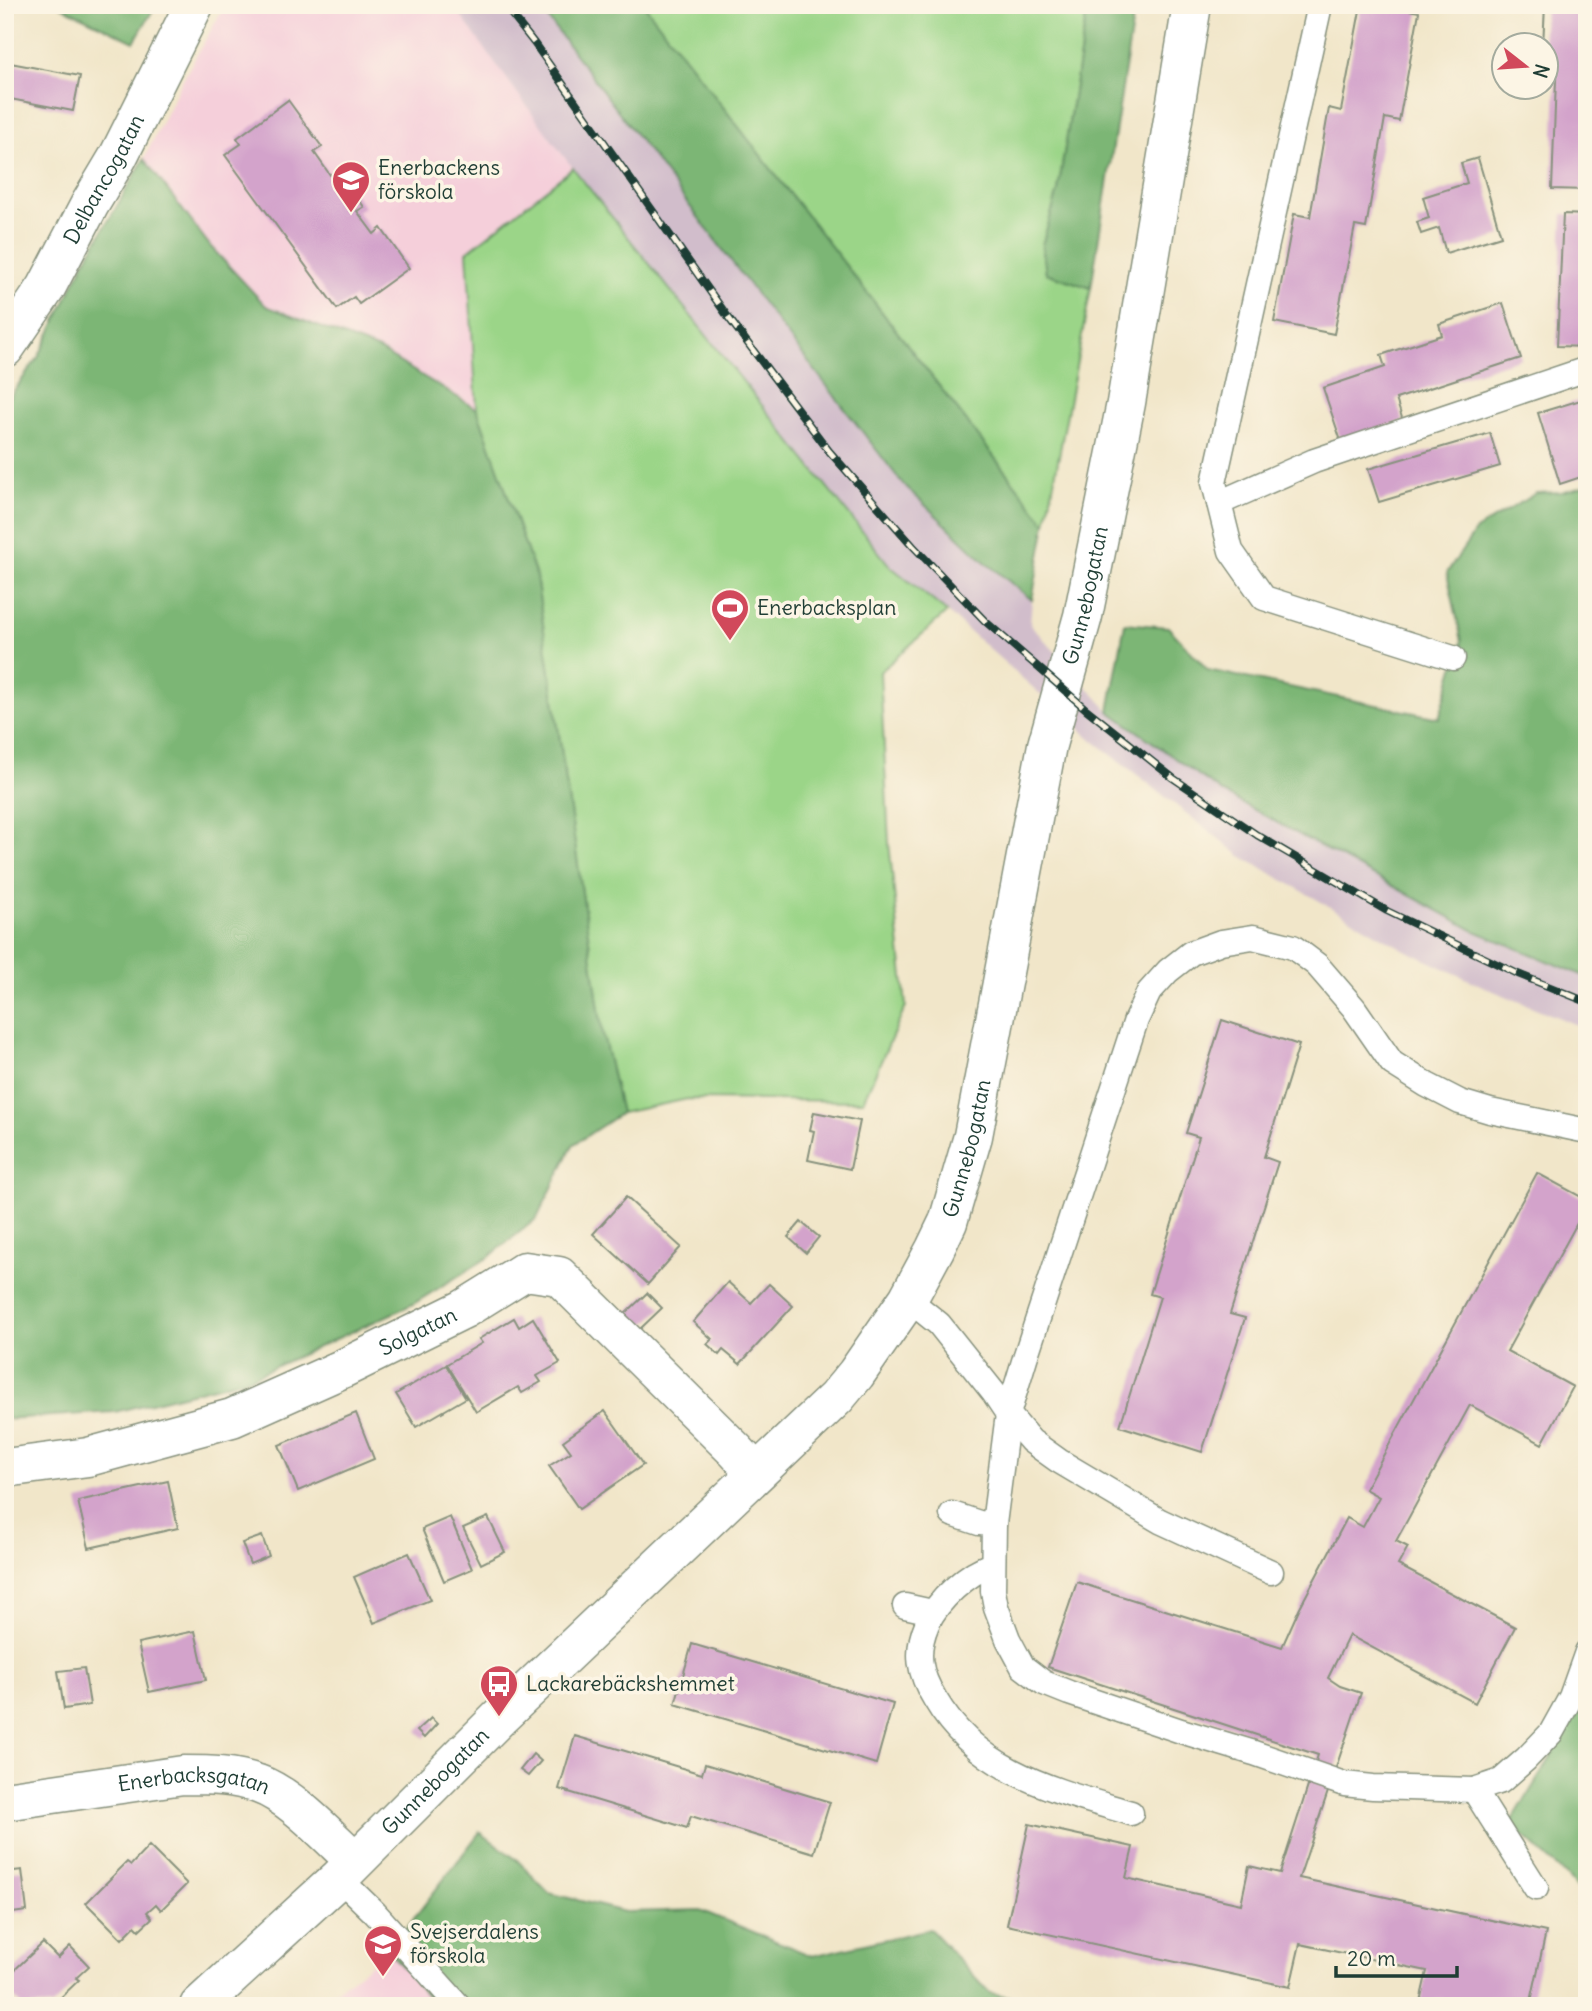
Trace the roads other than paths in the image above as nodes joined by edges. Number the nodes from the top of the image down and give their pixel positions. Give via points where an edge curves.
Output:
1 (194, 5) edge
2 (1192, 5) edge
3 (1320, 5) edge
4 (5, 348) edge
5 (1587, 369) edge
6 (1219, 503) junction
7 (1453, 658) dead end
8 (1587, 1132) edge
9 (908, 1299) junction
10 (1008, 1414) junction
11 (5, 1468) edge
12 (756, 1474) junction
13 (952, 1514) dead end
14 (993, 1524) junction
15 (992, 1565) junction
16 (1271, 1572) dead end
17 (905, 1606) dead end
18 (932, 1612) junction
19 (1587, 1653) edge
20 (1475, 1790) junction
21 (5, 1801) edge
22 (1131, 1814) dead end
23 (347, 1869) junction
24 (1536, 1888) dead end
25 (199, 2006) edge
26 (459, 2006) edge

1 - 4 street, Delbancogatan via 46,288
2 - 9 street, Gunnebogatan via 1126,402 1083,616 1047,745 973,1136 948,1222
3 - 6 lane via 1214,483
5 - 6 lane via 1314,461
6 - 7 lane via 1231,551 1264,598
8 - 10 lane via 1460,1102 1392,1063 1354,1008 1317,965 1293,947 1253,937 1191,953 1149,992 1136,1020
9 - 10 lane via 939,1324
9 - 12 street, Gunnebogatan via 836,1398
10 - 14 lane
10 - 16 lane via 1031,1441 1059,1461 1160,1521
11 - 12 street, Solgatan via 88,1457 232,1418 464,1309 525,1271 559,1276
12 - 23 street, Gunnebogatan
13 - 14 lane
14 - 15 lane
15 - 18 lane via 967,1578
15 - 20 lane via 996,1607 1008,1639 1023,1667 1044,1683 1344,1784
17 - 18 lane
18 - 22 lane via 919,1662 937,1703 963,1736 986,1757 1024,1777
19 - 20 lane via 1551,1733 1501,1781
20 - 24 lane
21 - 23 street, Enerbacksgatan via 183,1776 231,1776 283,1797
23 - 25 street, Gunnebogatan
23 - 26 lane via 375,1913

